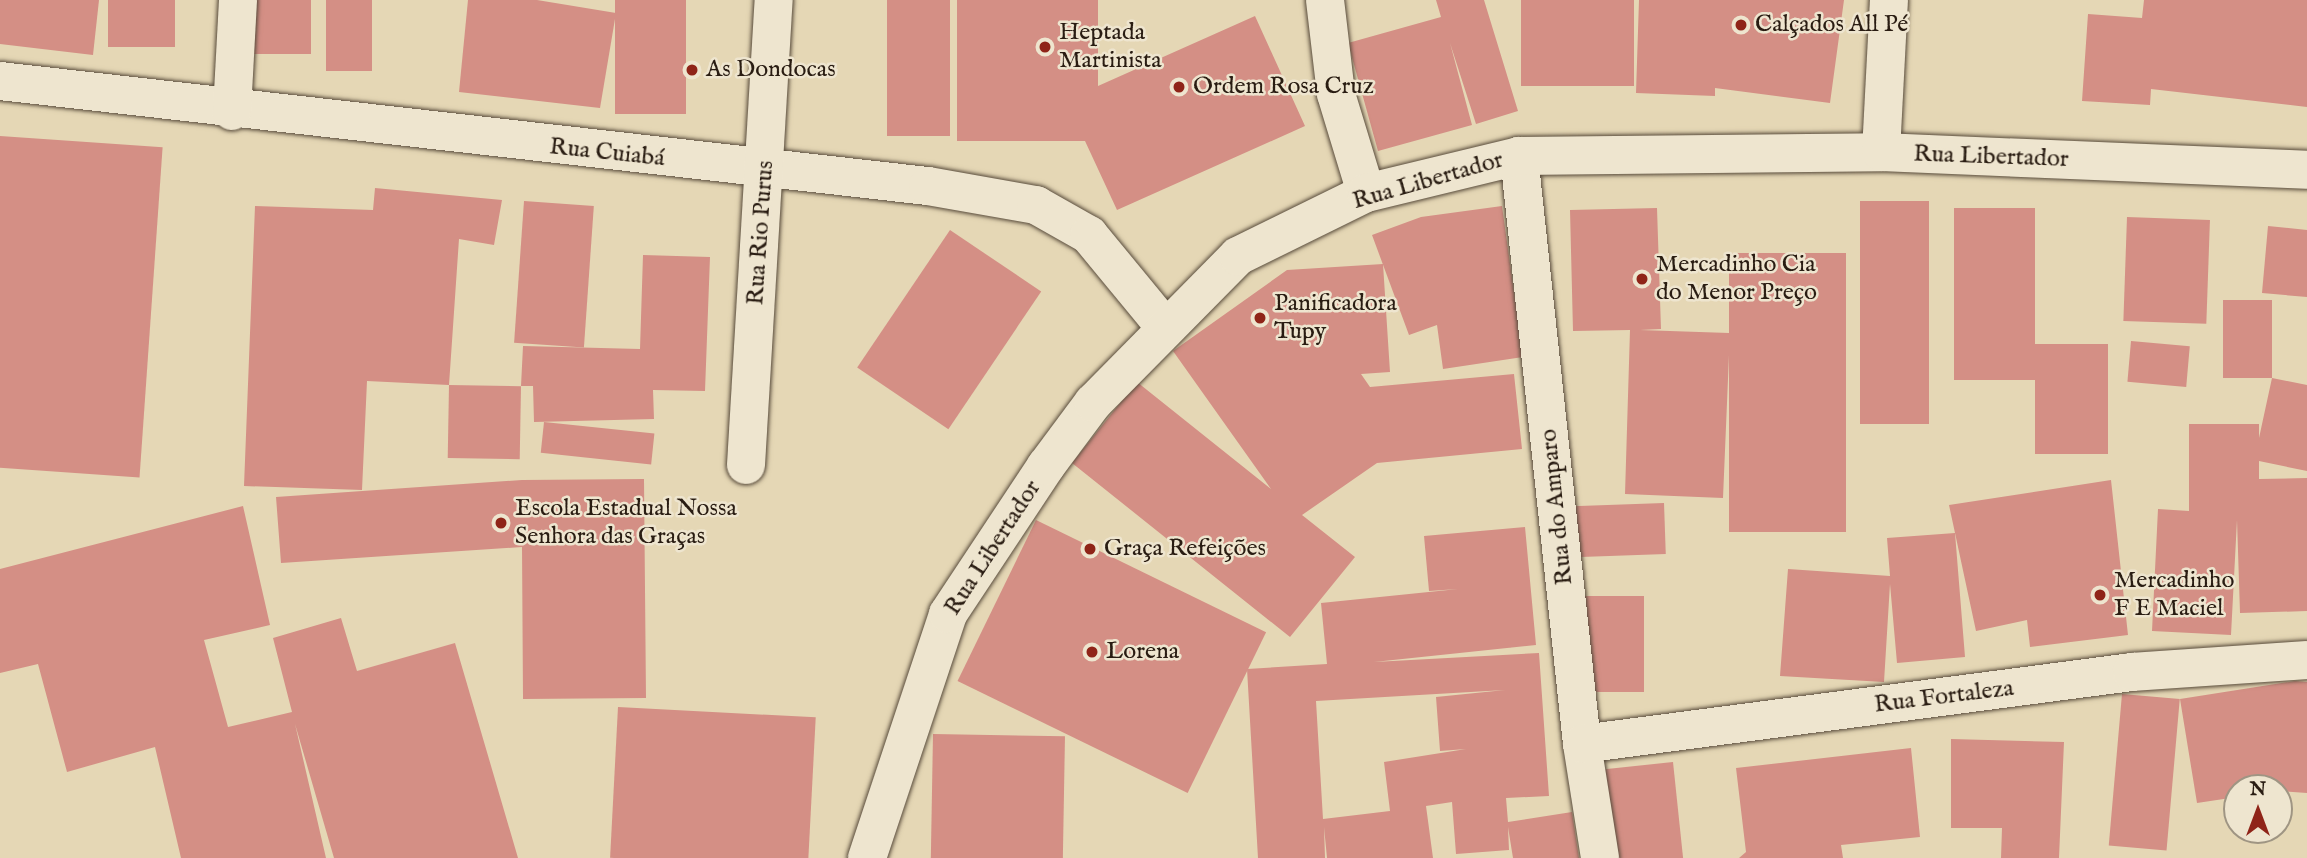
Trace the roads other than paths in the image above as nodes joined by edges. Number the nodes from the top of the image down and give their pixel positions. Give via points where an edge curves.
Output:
1 (238, 0) edge
2 (774, 0) edge
3 (1325, 0) edge
4 (1889, 0) edge
5 (0, 81) edge
6 (232, 111) junction
7 (1881, 152) junction
8 (1519, 156) junction
9 (764, 170) junction
10 (2307, 170) edge
11 (1366, 193) junction
12 (1164, 326) junction
13 (746, 465) dead end
14 (2307, 660) edge
15 (1582, 744) junction
16 (867, 858) edge
17 (1600, 858) edge

1 - 6 street
2 - 9 street, Rua Rio Purus
3 - 11 street via 1336,94
4 - 7 street
5 - 6 street, Rua Cuiabá
6 - 9 street, Rua Cuiabá
7 - 8 street, Rua Libertador
7 - 10 street, Rua Libertador
8 - 11 street, Rua Libertador
8 - 15 street, Rua do Amparo
9 - 12 street, Rua Cuiabá via 1036,205 1089,235
9 - 13 street, Rua Rio Purus
11 - 12 street, Rua Libertador via 1238,256
12 - 16 street, Rua Libertador via 1046,466 948,614
14 - 15 street, Rua Fortaleza via 2132,673
15 - 17 street, Rua do Amparo

